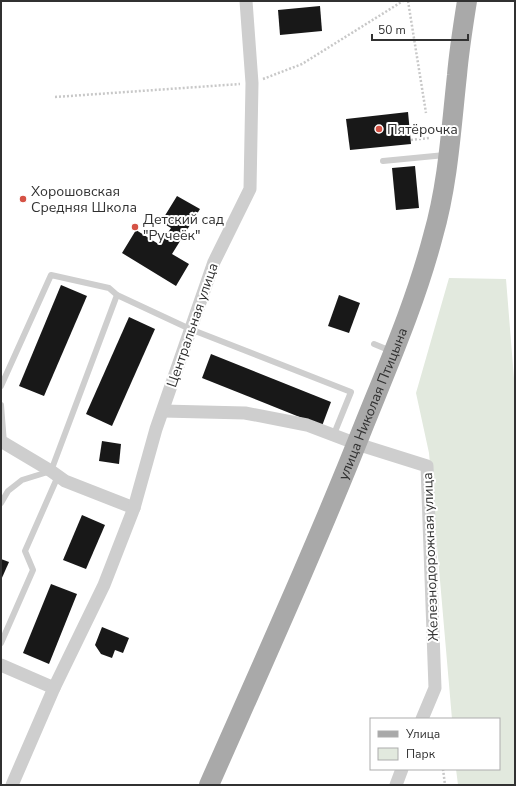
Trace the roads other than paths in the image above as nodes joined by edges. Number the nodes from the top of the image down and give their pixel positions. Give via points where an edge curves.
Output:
1 (246, 1) edge
2 (467, 1) edge
3 (449, 154) junction
4 (383, 161) dead end
5 (117, 295) junction
6 (190, 329) junction
7 (374, 344) dead end
8 (394, 352) junction
9 (1, 386) edge
10 (1, 405) edge
11 (163, 411) junction
12 (334, 434) junction
13 (3, 443) edge
14 (357, 444) junction
15 (54, 473) junction
16 (1, 503) edge
17 (134, 508) junction
18 (1, 643) edge
19 (1, 665) edge
20 (54, 688) junction
21 (422, 718) edge
22 (402, 770) edge
23 (12, 785) edge
24 (209, 785) edge
25 (396, 785) edge

1 - 6 street, Центральная улица via 252,83 250,189 214,262
2 - 3 main road, улица Николая Птицына
3 - 4 lane
3 - 8 main road, улица Николая Птицына via 434,235
5 - 6 lane
5 - 9 lane via 109,288 51,275
5 - 15 lane
6 - 11 street, Центральная улица
6 - 12 lane via 351,392
7 - 8 lane
8 - 14 main road, улица Николая Птицына
10 - 13 lane
11 - 12 street via 245,413 307,425
11 - 17 street, Центральная улица
12 - 14 street
13 - 15 street
14 - 21 street, Железнодорожная улица via 427,466 435,688
14 - 24 main road, улица Николая Птицына
15 - 16 lane via 22,480 8,491
15 - 17 street via 65,481
15 - 18 lane via 25,551 33,570
17 - 20 street, Центральная улица via 104,585
19 - 20 street
20 - 23 street, Центральная улица
22 - 25 street

